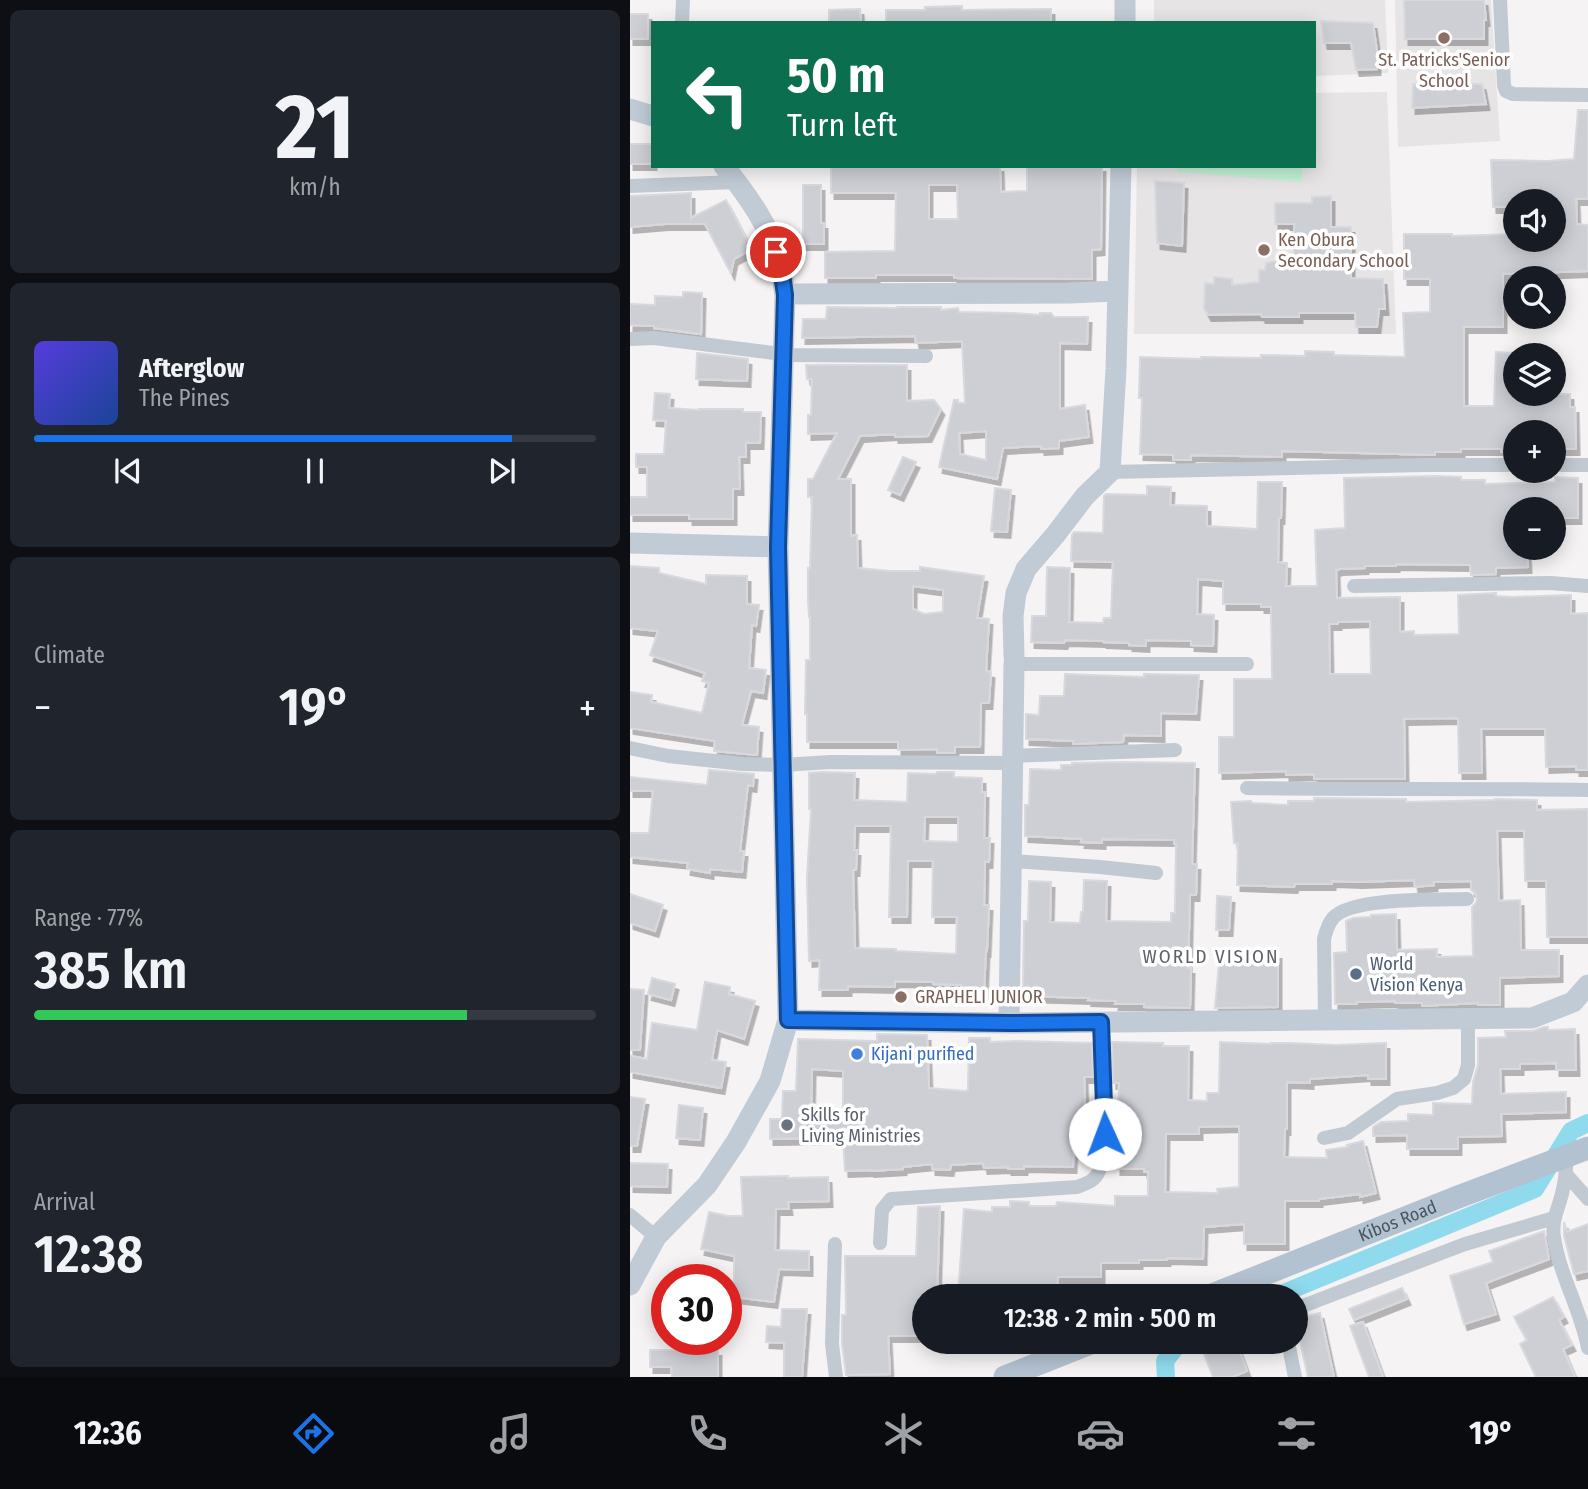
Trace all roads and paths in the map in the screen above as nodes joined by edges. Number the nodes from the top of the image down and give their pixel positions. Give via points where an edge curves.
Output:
1 (683, 0) edge
2 (1125, 0) edge
3 (1500, 0) edge
4 (682, 21) edge
5 (1125, 21) edge
6 (1588, 95) edge
7 (630, 109) edge
8 (651, 115) edge
9 (1121, 168) edge
10 (730, 174) edge
11 (630, 186) edge
12 (1117, 291) junction
13 (785, 295) junction
14 (630, 339) edge
15 (783, 353) junction
16 (926, 356) dead end
17 (1503, 465) edge
18 (1566, 465) edge
19 (1588, 466) edge
20 (1110, 472) junction
21 (630, 543) edge
22 (778, 547) junction
23 (1354, 586) dead end
24 (1588, 586) edge
25 (1014, 660) junction
26 (1247, 664) dead end
27 (630, 748) edge
28 (1175, 750) dead end
29 (1012, 759) junction
30 (782, 765) junction
31 (1247, 788) dead end
32 (1588, 790) edge
33 (1011, 861) junction
34 (1156, 873) dead end
35 (1467, 899) dead end
36 (1588, 985) edge
37 (1468, 1019) junction
38 (788, 1020) junction
39 (1325, 1020) junction
40 (1101, 1022) junction
41 (1009, 1023) junction
42 (1324, 1138) dead end
43 (1572, 1159) edge
44 (1588, 1199) edge
45 (630, 1215) edge
46 (1554, 1217) junction
47 (656, 1237) junction
48 (880, 1243) dead end
49 (835, 1244) dead end
50 (1240, 1284) edge
51 (630, 1285) edge
52 (1308, 1304) edge
53 (1588, 1348) edge
54 (1063, 1354) edge
55 (1290, 1354) edge
56 (836, 1377) edge
57 (1005, 1377) edge
58 (1295, 1377) edge

1 - 4 street
2 - 5 street
3 - 6 street via 1506,90 1513,94
7 - 8 street
9 - 12 street
10 - 11 street
10 - 13 street via 771,238
12 - 13 street
12 - 20 street
13 - 15 street
14 - 15 street
15 - 16 street
15 - 22 street
17 - 20 street
18 - 19 street
20 - 25 street via 1026,569 1016,593
21 - 22 street
22 - 30 street
23 - 24 street
25 - 26 street
25 - 29 street
27 - 30 street via 668,756
28 - 29 street
29 - 30 street
29 - 33 street
30 - 38 street
31 - 32 street
33 - 34 street
33 - 41 street
35 - 39 street via 1378,902 1334,916 1324,939
36 - 37 street via 1573,1002 1532,1018
37 - 39 street
37 - 42 street via 1464,1079 1437,1093 1397,1098 1348,1133
38 - 41 street
38 - 47 street via 770,1081 736,1142 707,1185
39 - 40 street
40 - 41 street
40 - 48 street via 1105,1134 1093,1181 1077,1187 891,1199 881,1210
43 - 44 street
43 - 46 street
43 - 50 main road, Kibos Road via 1458,1197
45 - 47 street
46 - 52 street via 1465,1244
46 - 53 street via 1556,1247
47 - 51 street
49 - 56 street via 832,1344
54 - 57 main road
55 - 58 street

